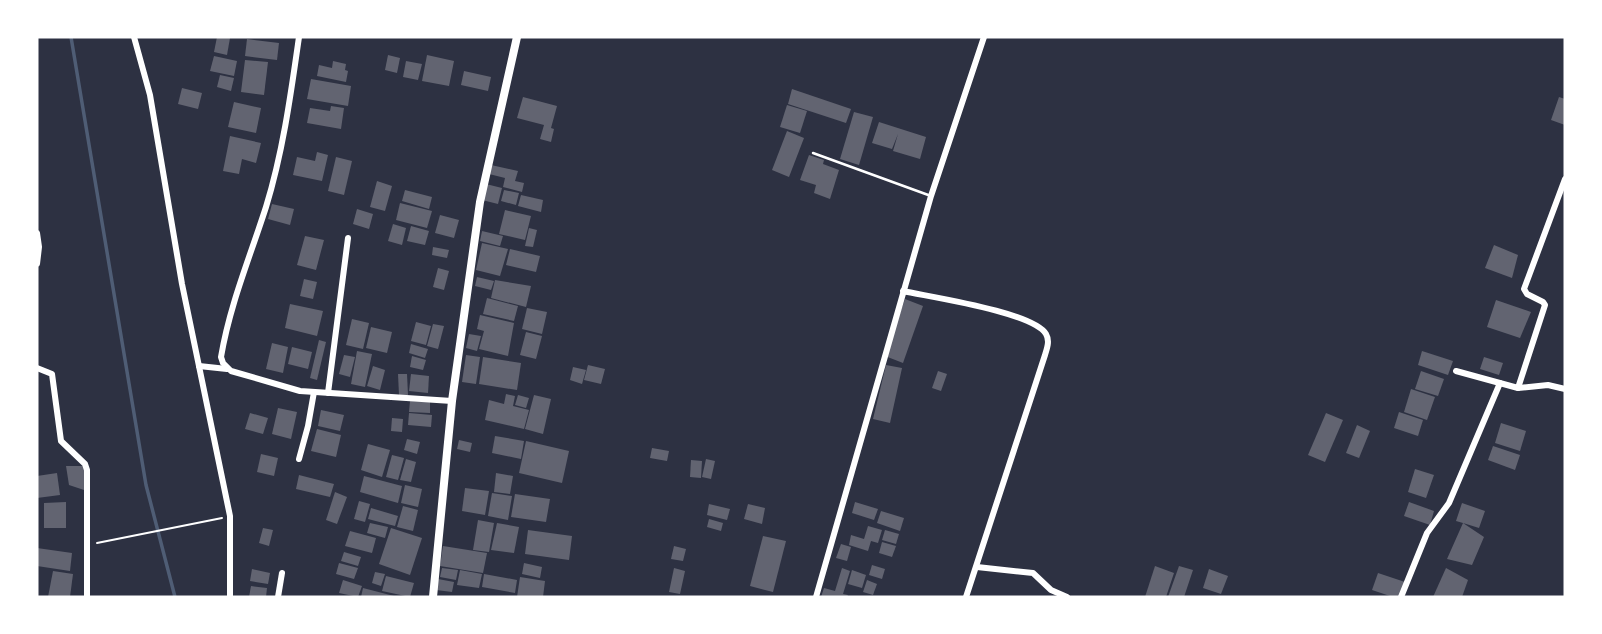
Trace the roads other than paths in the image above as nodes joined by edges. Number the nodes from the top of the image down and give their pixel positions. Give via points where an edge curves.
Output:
1 (134, 37) edge
2 (299, 37) edge
3 (517, 37) edge
4 (984, 37) edge
5 (813, 153) dead end
6 (1565, 179) edge
7 (931, 196) junction
8 (37, 233) edge
9 (348, 238) dead end
10 (37, 264) edge
11 (903, 291) junction
12 (199, 366) junction
13 (37, 368) edge
14 (227, 369) junction
15 (1456, 371) dead end
16 (1500, 383) junction
17 (1518, 388) junction
18 (1565, 390) edge
19 (314, 392) junction
20 (328, 393) junction
21 (452, 401) junction
22 (299, 459) dead end
23 (977, 567) junction
24 (282, 573) dead end
25 (87, 597) edge
26 (230, 597) edge
27 (278, 597) edge
28 (433, 597) edge
29 (816, 597) edge
30 (967, 597) edge
31 (1068, 597) edge
32 (1401, 597) edge

1 - 12 street via 150,95
2 - 14 street via 266,204 229,317 221,357
3 - 21 street via 480,202
4 - 7 street
5 - 7 lane
6 - 17 street via 1524,289 1545,305
7 - 11 street
8 - 10 street
9 - 20 street
11 - 23 street via 1013,316 1036,325 1048,340
11 - 29 street
12 - 14 street
12 - 26 street via 230,516
13 - 25 street via 52,374 61,440 87,470
14 - 19 street
15 - 16 street
16 - 17 street
16 - 32 street via 1449,503 1427,533
17 - 18 street via 1548,385
19 - 20 street
19 - 22 street
20 - 21 street
21 - 28 street
23 - 30 street
23 - 31 street via 1033,573 1051,590
24 - 27 street

